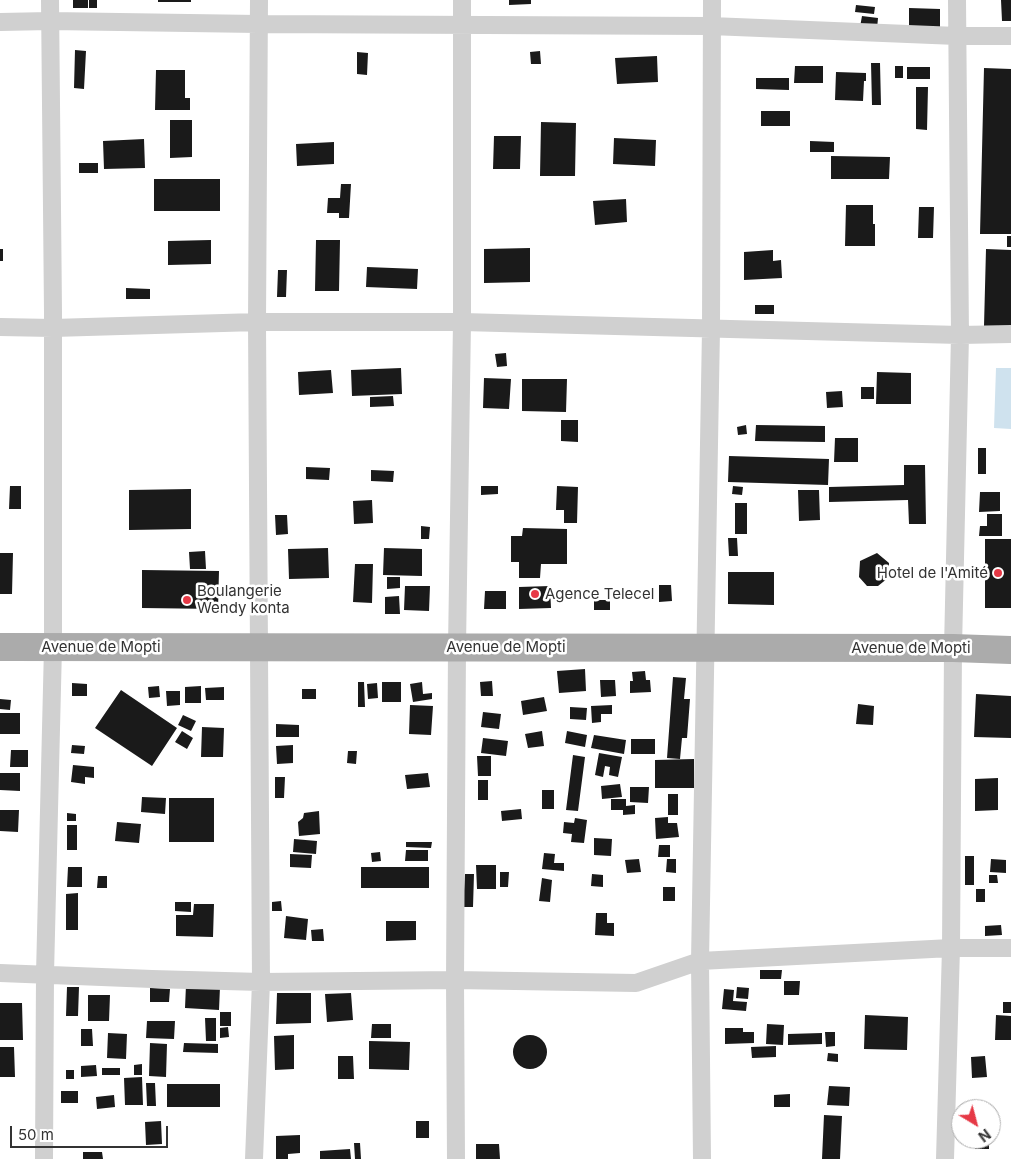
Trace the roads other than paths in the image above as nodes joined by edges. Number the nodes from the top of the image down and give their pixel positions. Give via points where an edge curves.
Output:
1 (50, 0) edge
2 (259, 0) edge
3 (462, 0) edge
4 (712, 0) edge
5 (957, 0) edge
6 (50, 21) junction
7 (0, 22) edge
8 (258, 24) junction
9 (463, 24) junction
10 (711, 26) junction
11 (957, 36) junction
12 (1011, 36) edge
13 (257, 322) junction
14 (462, 322) junction
15 (0, 327) edge
16 (53, 328) junction
17 (711, 329) junction
18 (1011, 334) edge
19 (960, 335) junction
20 (0, 647) edge
21 (53, 647) junction
22 (259, 647) junction
23 (456, 647) junction
24 (706, 648) junction
25 (953, 648) junction
26 (1011, 650) edge
27 (951, 948) junction
28 (1011, 948) edge
29 (700, 961) junction
30 (0, 973) edge
31 (45, 974) junction
32 (455, 980) junction
33 (260, 982) junction
34 (44, 1159) edge
35 (254, 1159) edge
36 (456, 1159) edge
37 (702, 1159) edge
38 (945, 1159) edge

1 - 6 street
2 - 8 street
3 - 9 street
4 - 10 street
5 - 11 street
6 - 7 street
6 - 8 street
6 - 16 street
8 - 9 street
8 - 13 street
9 - 10 street
9 - 14 street
10 - 11 street
10 - 17 street
11 - 12 street
11 - 19 street
13 - 14 street
13 - 16 street
13 - 22 street
14 - 17 street
14 - 23 street
15 - 16 street
16 - 21 street
17 - 19 street
17 - 24 street
18 - 19 street
19 - 25 street
20 - 21 main road, Avenue de Mopti
21 - 22 main road, Avenue de Mopti
21 - 31 street
22 - 23 main road, Avenue de Mopti
22 - 33 street
23 - 24 main road, Avenue de Mopti
23 - 32 street
24 - 25 main road, Avenue de Mopti
24 - 29 street
25 - 26 main road, Avenue de Mopti
25 - 27 street
27 - 28 street
27 - 29 street
27 - 38 street
29 - 32 street via 636,983
29 - 37 street
30 - 31 street
31 - 33 street
31 - 34 street
32 - 33 street
32 - 36 street
33 - 35 street

